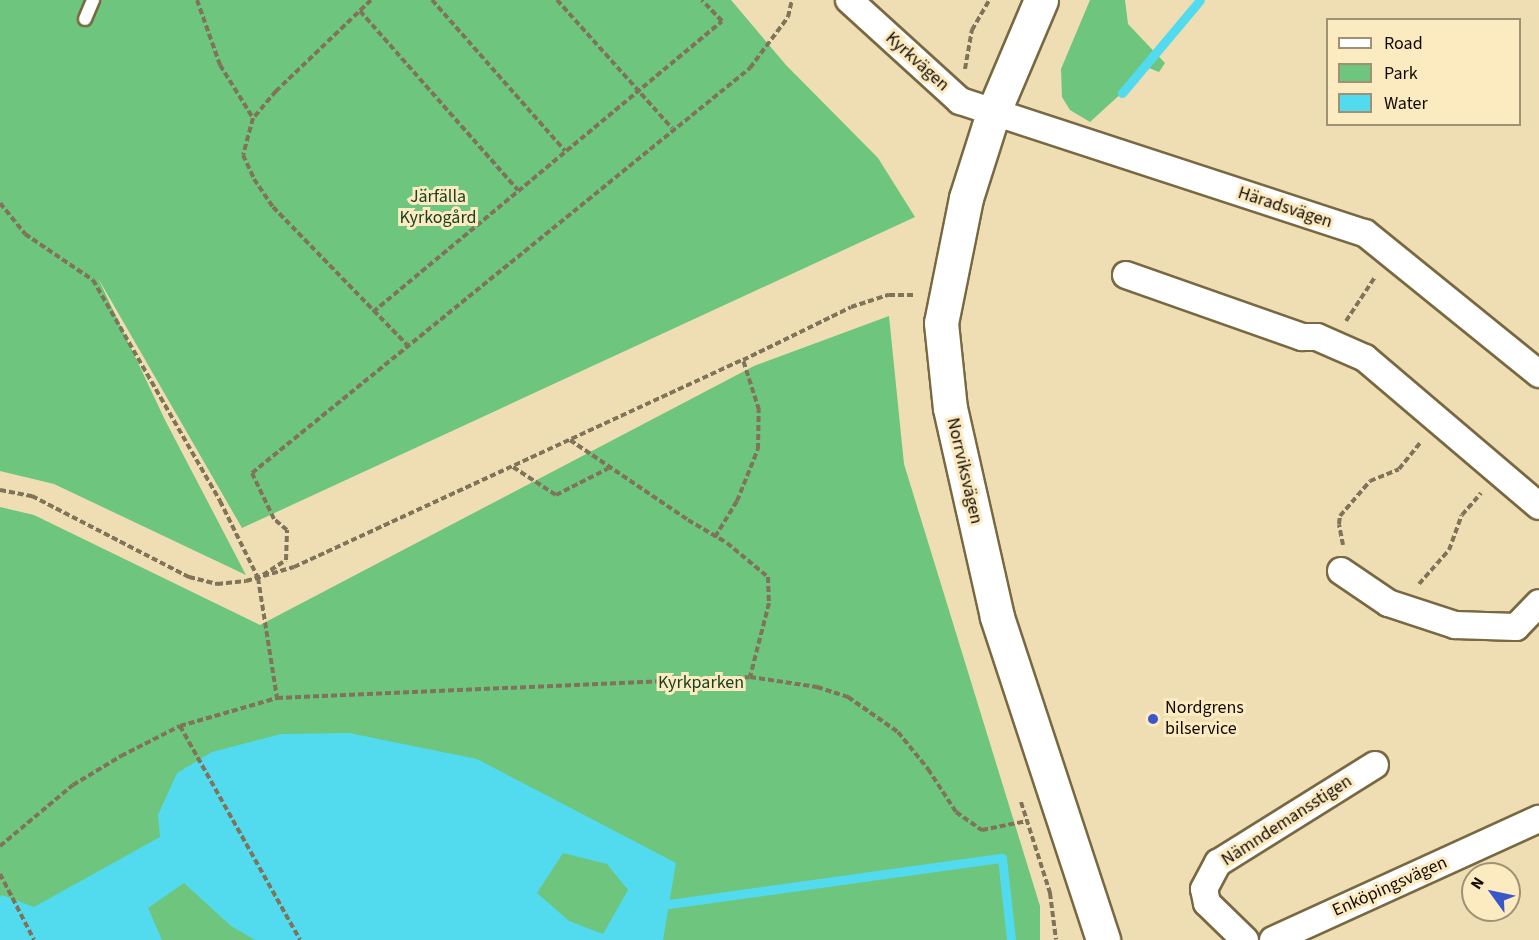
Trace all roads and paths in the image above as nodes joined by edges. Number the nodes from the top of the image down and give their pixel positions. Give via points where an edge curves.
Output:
1 (93, 0) edge
2 (197, 0) edge
3 (371, 0) edge
4 (432, 0) edge
5 (557, 0) edge
6 (702, 0) edge
7 (792, 0) edge
8 (849, 0) edge
9 (989, 0) edge
10 (1041, 0) edge
11 (360, 11) junction
12 (85, 19) dead end
13 (972, 30) dead end
14 (641, 91) junction
15 (993, 113) junction
16 (253, 118) junction
17 (672, 128) junction
18 (565, 152) junction
19 (519, 190) junction
20 (0, 203) edge
21 (1377, 273) dead end
22 (1126, 275) dead end
23 (921, 295) dead end
24 (373, 312) junction
25 (1317, 337) junction
26 (407, 345) junction
27 (743, 360) junction
28 (1539, 374) edge
29 (1437, 420) junction
30 (570, 440) junction
31 (513, 466) junction
32 (609, 468) junction
33 (1499, 472) junction
34 (0, 490) edge
35 (1539, 506) edge
36 (715, 537) junction
37 (1341, 571) joint
38 (258, 578) junction
39 (1539, 603) edge
40 (1407, 609) junction
41 (750, 676) junction
42 (277, 698) junction
43 (180, 726) junction
44 (1375, 765) dead end
45 (1539, 819) edge
46 (1027, 821) dead end
47 (0, 846) edge
48 (0, 874) edge
49 (34, 940) edge
50 (300, 940) edge
51 (1103, 940) edge
52 (1245, 940) edge
53 (1273, 940) edge

1 - 12 lane
2 - 16 path via 220,65
3 - 11 path
4 - 18 path
5 - 14 path
6 - 14 path via 722,21
7 - 17 path via 788,17 750,68
8 - 15 street, Kyrkvägen via 960,101
9 - 13 path
10 - 15 street, Norrviksvägen
11 - 16 path
11 - 19 path
14 - 17 path
14 - 18 path
15 - 28 street, Häradsvägen via 1365,233
15 - 51 street, Norrviksvägen via 966,198 941,323 950,408 997,617
16 - 24 path via 243,155 254,179 273,207
17 - 26 path
18 - 19 path
19 - 24 path
20 - 38 path via 25,234 93,280 220,501
21 - 25 path via 1347,320
22 - 25 street via 1302,337
23 - 27 path via 889,295 851,307
24 - 26 path
25 - 29 street via 1365,358
26 - 38 path via 252,473 274,519 286,530 286,560
27 - 30 path
27 - 36 path via 759,410 758,449 737,501
29 - 33 street
29 - 37 path via 1399,469 1370,481 1340,516 1344,554
30 - 31 path
30 - 32 path
31 - 32 path via 556,495
31 - 38 path via 294,567
32 - 36 path
33 - 35 street
33 - 40 path via 1462,515 1453,544 1415,589
34 - 38 path via 32,496 189,577 217,585
36 - 41 path via 768,577 769,603
37 - 40 street via 1388,603
38 - 42 path
39 - 40 street via 1516,627 1455,625
41 - 42 path
41 - 46 path via 817,687 848,697 898,732 956,812 982,830
42 - 43 path
43 - 47 path via 73,785
43 - 50 path
44 - 52 street, Nämndemansstigen via 1218,863 1204,889 1207,903
45 - 53 street, Enköpingsvägen
48 - 49 path

